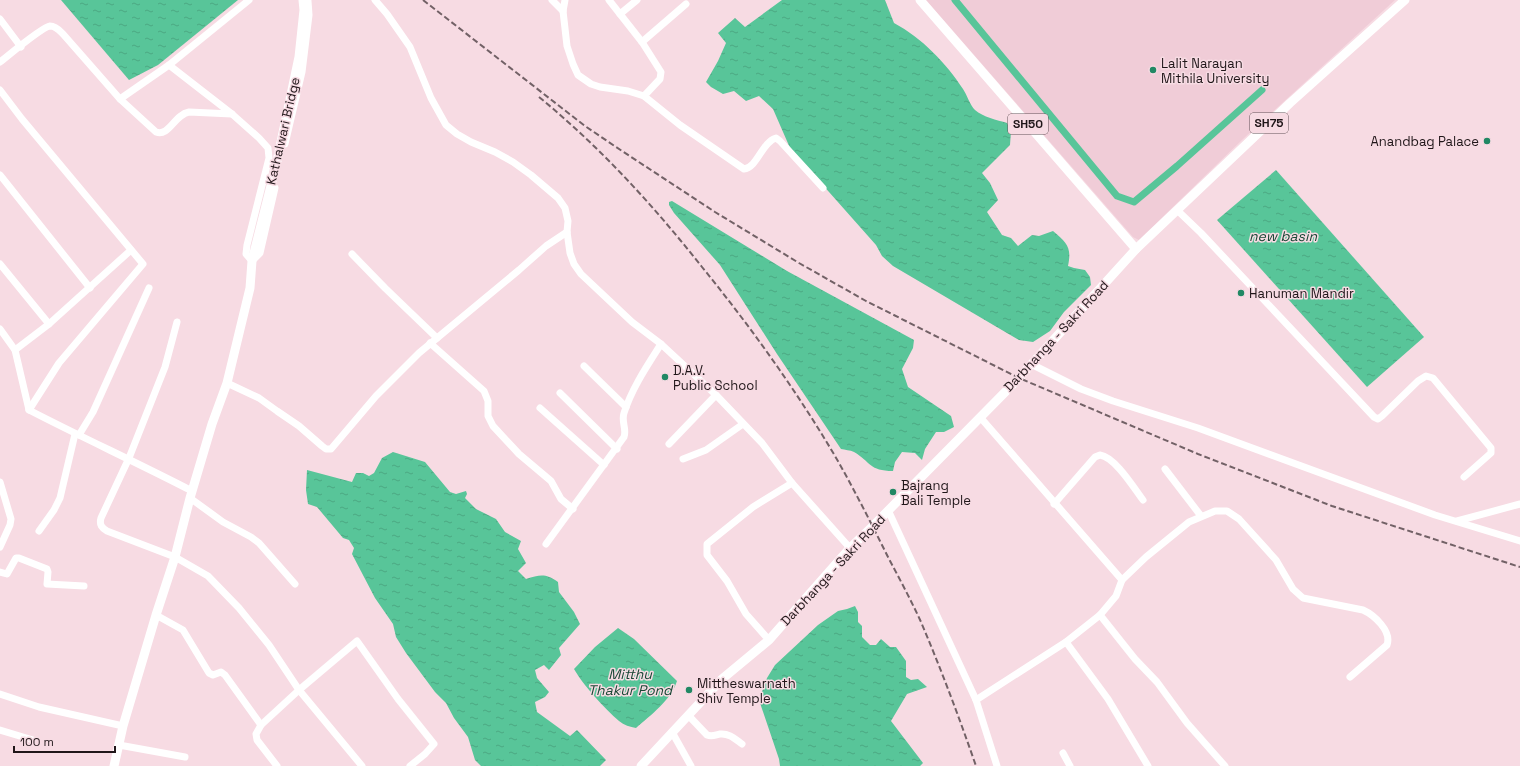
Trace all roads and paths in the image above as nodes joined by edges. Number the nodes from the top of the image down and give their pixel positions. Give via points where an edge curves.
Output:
1 (249, 0) edge
2 (303, 0) edge
3 (308, 0) edge
4 (375, 0) edge
5 (552, 0) edge
6 (565, 0) edge
7 (609, 0) edge
8 (637, 0) edge
9 (920, 0) edge
10 (1405, 0) edge
11 (686, 4) dead end
12 (563, 11) junction
13 (620, 14) junction
14 (0, 19) edge
15 (642, 42) junction
16 (21, 47) junction
17 (0, 62) edge
18 (169, 66) junction
19 (0, 90) edge
20 (644, 96) junction
21 (120, 99) junction
22 (232, 114) junction
23 (0, 175) edge
24 (823, 188) dead end
25 (1177, 210) junction
26 (567, 232) junction
27 (1136, 249) junction
28 (131, 250) junction
29 (352, 254) dead end
30 (252, 261) junction
31 (0, 264) edge
32 (90, 288) junction
33 (149, 288) dead end
34 (177, 322) dead end
35 (49, 324) junction
36 (0, 329) edge
37 (437, 338) junction
38 (430, 344) junction
39 (661, 344) junction
40 (16, 350) junction
41 (1031, 364) junction
42 (584, 366) dead end
43 (227, 383) junction
44 (560, 394) dead end
45 (716, 395) junction
46 (626, 407) junction
47 (540, 408) dead end
48 (29, 410) junction
49 (980, 417) junction
50 (743, 424) junction
51 (77, 435) junction
52 (669, 444) dead end
53 (616, 449) junction
54 (129, 458) junction
55 (683, 459) dead end
56 (604, 465) junction
57 (1165, 469) dead end
58 (1464, 477) dead end
59 (0, 482) edge
60 (792, 483) junction
61 (191, 494) junction
62 (1143, 500) dead end
63 (1054, 504) junction
64 (1520, 504) edge
65 (573, 509) junction
66 (888, 510) junction
67 (1201, 516) junction
68 (1457, 521) junction
69 (39, 531) dead end
70 (1520, 541) edge
71 (546, 544) dead end
72 (0, 546) edge
73 (850, 548) junction
74 (174, 557) junction
75 (0, 572) edge
76 (1122, 580) junction
77 (296, 584) dead end
78 (84, 586) dead end
79 (156, 615) junction
80 (1100, 615) junction
81 (769, 640) junction
82 (1066, 642) junction
83 (1350, 677) dead end
84 (299, 690) junction
85 (0, 694) edge
86 (976, 700) junction
87 (688, 716) junction
88 (123, 726) junction
89 (261, 726) junction
90 (0, 730) edge
91 (672, 732) junction
92 (33, 740) dead end
93 (742, 744) dead end
94 (119, 745) junction
95 (1063, 753) dead end
96 (185, 757) dead end
97 (114, 766) edge
98 (277, 766) edge
99 (362, 766) edge
100 (410, 766) edge
101 (641, 766) edge
102 (691, 766) edge
103 (997, 766) edge
104 (1070, 766) edge
105 (1148, 766) edge
106 (1225, 766) edge

1 - 18 street
2 - 30 main road, Kathalwari Bridge via 299,57 276,166
3 - 30 street via 309,15 302,72 260,253
4 - 26 street via 410,47 431,98 446,125 461,137 513,162 558,198 565,208
5 - 12 street
6 - 12 street
7 - 13 street
8 - 13 street
9 - 27 main road, SH50
10 - 25 main road, SH75 via 1290,103
11 - 15 street
12 - 20 street via 567,46 578,75 600,87
13 - 15 street
14 - 16 street
15 - 20 street via 659,68 661,76
16 - 17 street
16 - 21 street via 43,29 55,27
18 - 21 street
18 - 22 street
19 - 28 street
20 - 24 street via 680,125 744,169 749,168 771,140 778,139
21 - 22 street via 159,133 166,130 183,113
22 - 30 street via 262,141 269,152 247,245 246,254
23 - 32 street
25 - 27 main road, SH75
25 - 58 street via 1374,417 1380,418 1424,377 1430,376 1436,381 1491,448 1490,453
26 - 37 street via 546,246
26 - 39 street via 570,253 581,274 632,322
27 - 41 main road, Darbhanga - Sakri Road
28 - 32 street
28 - 48 street via 143,264 59,363
29 - 37 street
30 - 43 main road, Kathalwari Bridge via 250,288
31 - 35 street
32 - 35 street
33 - 51 street via 93,412
34 - 54 street via 165,367
35 - 40 street
36 - 40 street
37 - 38 street
38 - 43 street via 376,396 331,449 326,449 259,398
38 - 65 street via 484,391 488,401 488,416 493,426 519,454 551,481 561,499
39 - 45 street
39 - 46 street via 642,374
40 - 48 street
41 - 49 main road, Darbhanga - Sakri Road
41 - 68 street via 1081,389
42 - 46 street
43 - 61 main road, Kathalwari Bridge
44 - 53 street
45 - 50 street
45 - 52 street
46 - 53 street via 622,420 626,434
47 - 56 street
48 - 51 street
49 - 63 street
49 - 66 main road, Darbhanga - Sakri Road
50 - 55 street via 706,450
50 - 60 street via 762,443
51 - 54 street
51 - 69 street via 60,498
53 - 56 street
54 - 61 street
54 - 74 street via 100,524 107,531
56 - 65 street
57 - 67 street
59 - 72 street via 11,519
60 - 73 street
60 - 81 street via 753,507 707,544 707,555 728,581 746,614
61 - 74 main road, Kathalwari Bridge
61 - 77 street via 223,522 259,543
62 - 63 street via 1117,467 1100,455
63 - 76 street
64 - 68 street
65 - 71 street
66 - 73 main road, Darbhanga - Sakri Road
66 - 86 street
67 - 76 street via 1184,526
67 - 83 street via 1221,510 1235,515 1276,560 1293,589 1303,598 1363,610 1379,622 1388,638 1387,645
68 - 70 street
73 - 81 main road, Darbhanga - Sakri Road
74 - 79 main road, Kathalwari Bridge
74 - 84 street via 208,576 239,608
75 - 78 street via 7,574 16,558 19,558 47,569 47,584
76 - 80 street via 1116,596
79 - 88 main road, Kathalwari Bridge
79 - 89 street via 182,630 207,672 213,675 221,672 223,674
80 - 82 street
80 - 106 street
81 - 87 main road, Darbhanga - Sakri Road via 722,680
82 - 86 street
82 - 105 street via 1108,699
84 - 89 street
84 - 99 street
84 - 100 street via 357,641 434,744
85 - 88 street via 39,707
86 - 103 street
87 - 91 main road, Darbhanga - Sakri Road
87 - 93 street via 707,736 727,735
88 - 94 main road, Kathalwari Bridge
89 - 98 street via 256,734 257,740
90 - 92 street
91 - 101 main road, Darbhanga - Sakri Road
91 - 102 street
94 - 96 street
94 - 97 main road, Kathalwari Bridge
95 - 104 street

